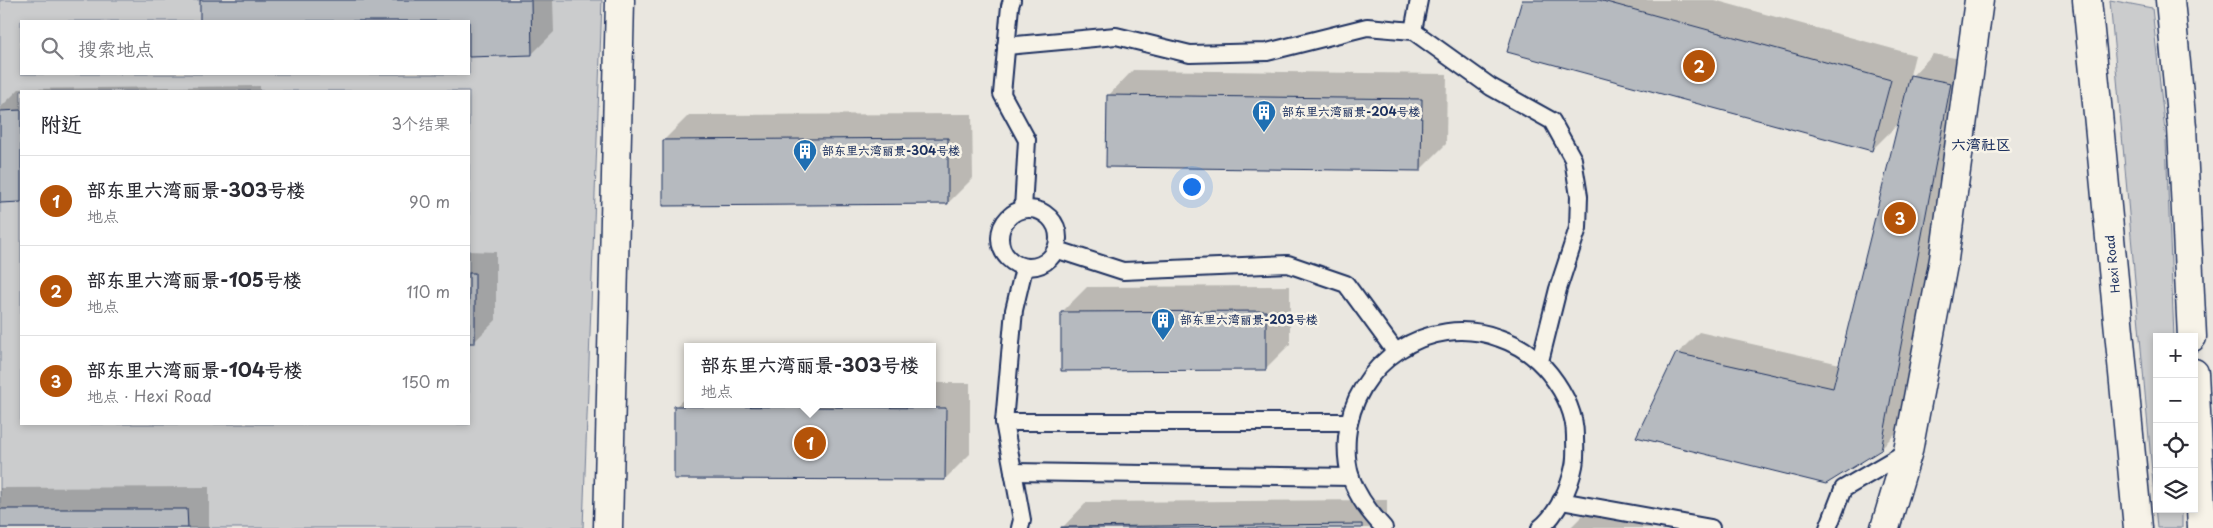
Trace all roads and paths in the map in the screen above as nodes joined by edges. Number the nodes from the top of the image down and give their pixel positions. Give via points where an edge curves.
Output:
1 (620, 0) edge
2 (1012, 0) edge
3 (1419, 0) edge
4 (1979, 0) edge
5 (2087, 0) edge
6 (2170, 0) edge
7 (1413, 31) junction
8 (1006, 46) junction
9 (1023, 209) junction
10 (1058, 250) junction
11 (1024, 268) junction
12 (2192, 333) edge
13 (1395, 351) junction
14 (1540, 361) junction
15 (2194, 378) edge
16 (1004, 422) junction
17 (1348, 422) junction
18 (1908, 451) junction
19 (1013, 472) junction
20 (1351, 477) junction
21 (1561, 501) junction
22 (608, 528) edge
23 (1020, 528) edge
24 (1384, 528) edge
25 (1540, 528) edge
26 (1711, 528) edge
27 (1828, 528) edge
28 (1885, 528) edge
29 (2138, 528) edge
30 (2202, 528) edge

1 - 22 street
2 - 8 lane
3 - 7 lane
4 - 18 street via 1944,259
5 - 29 street, Hexi Road
6 - 12 street via 2182,127
7 - 8 lane via 1367,27 1267,52 1190,54 1116,36
7 - 14 lane via 1491,87 1552,121 1573,159 1579,196 1578,228
8 - 9 lane via 1002,94 1027,140
9 - 10 lane via 1048,214 1059,230
9 - 11 lane via 1004,222 999,242 1007,259
10 - 11 lane via 1045,265
10 - 13 lane via 1123,271 1288,264 1346,284
11 - 16 lane via 1014,310
13 - 14 lane via 1423,336 1454,330 1485,332 1515,343
13 - 17 lane via 1368,378
14 - 21 lane via 1563,391 1575,428 1575,466
15 - 30 street
16 - 17 lane
16 - 19 lane
17 - 20 lane via 1346,450
18 - 27 lane via 1843,489
18 - 28 street
19 - 20 lane
19 - 23 lane via 1022,520
20 - 24 lane via 1366,510
21 - 25 lane
21 - 26 lane

